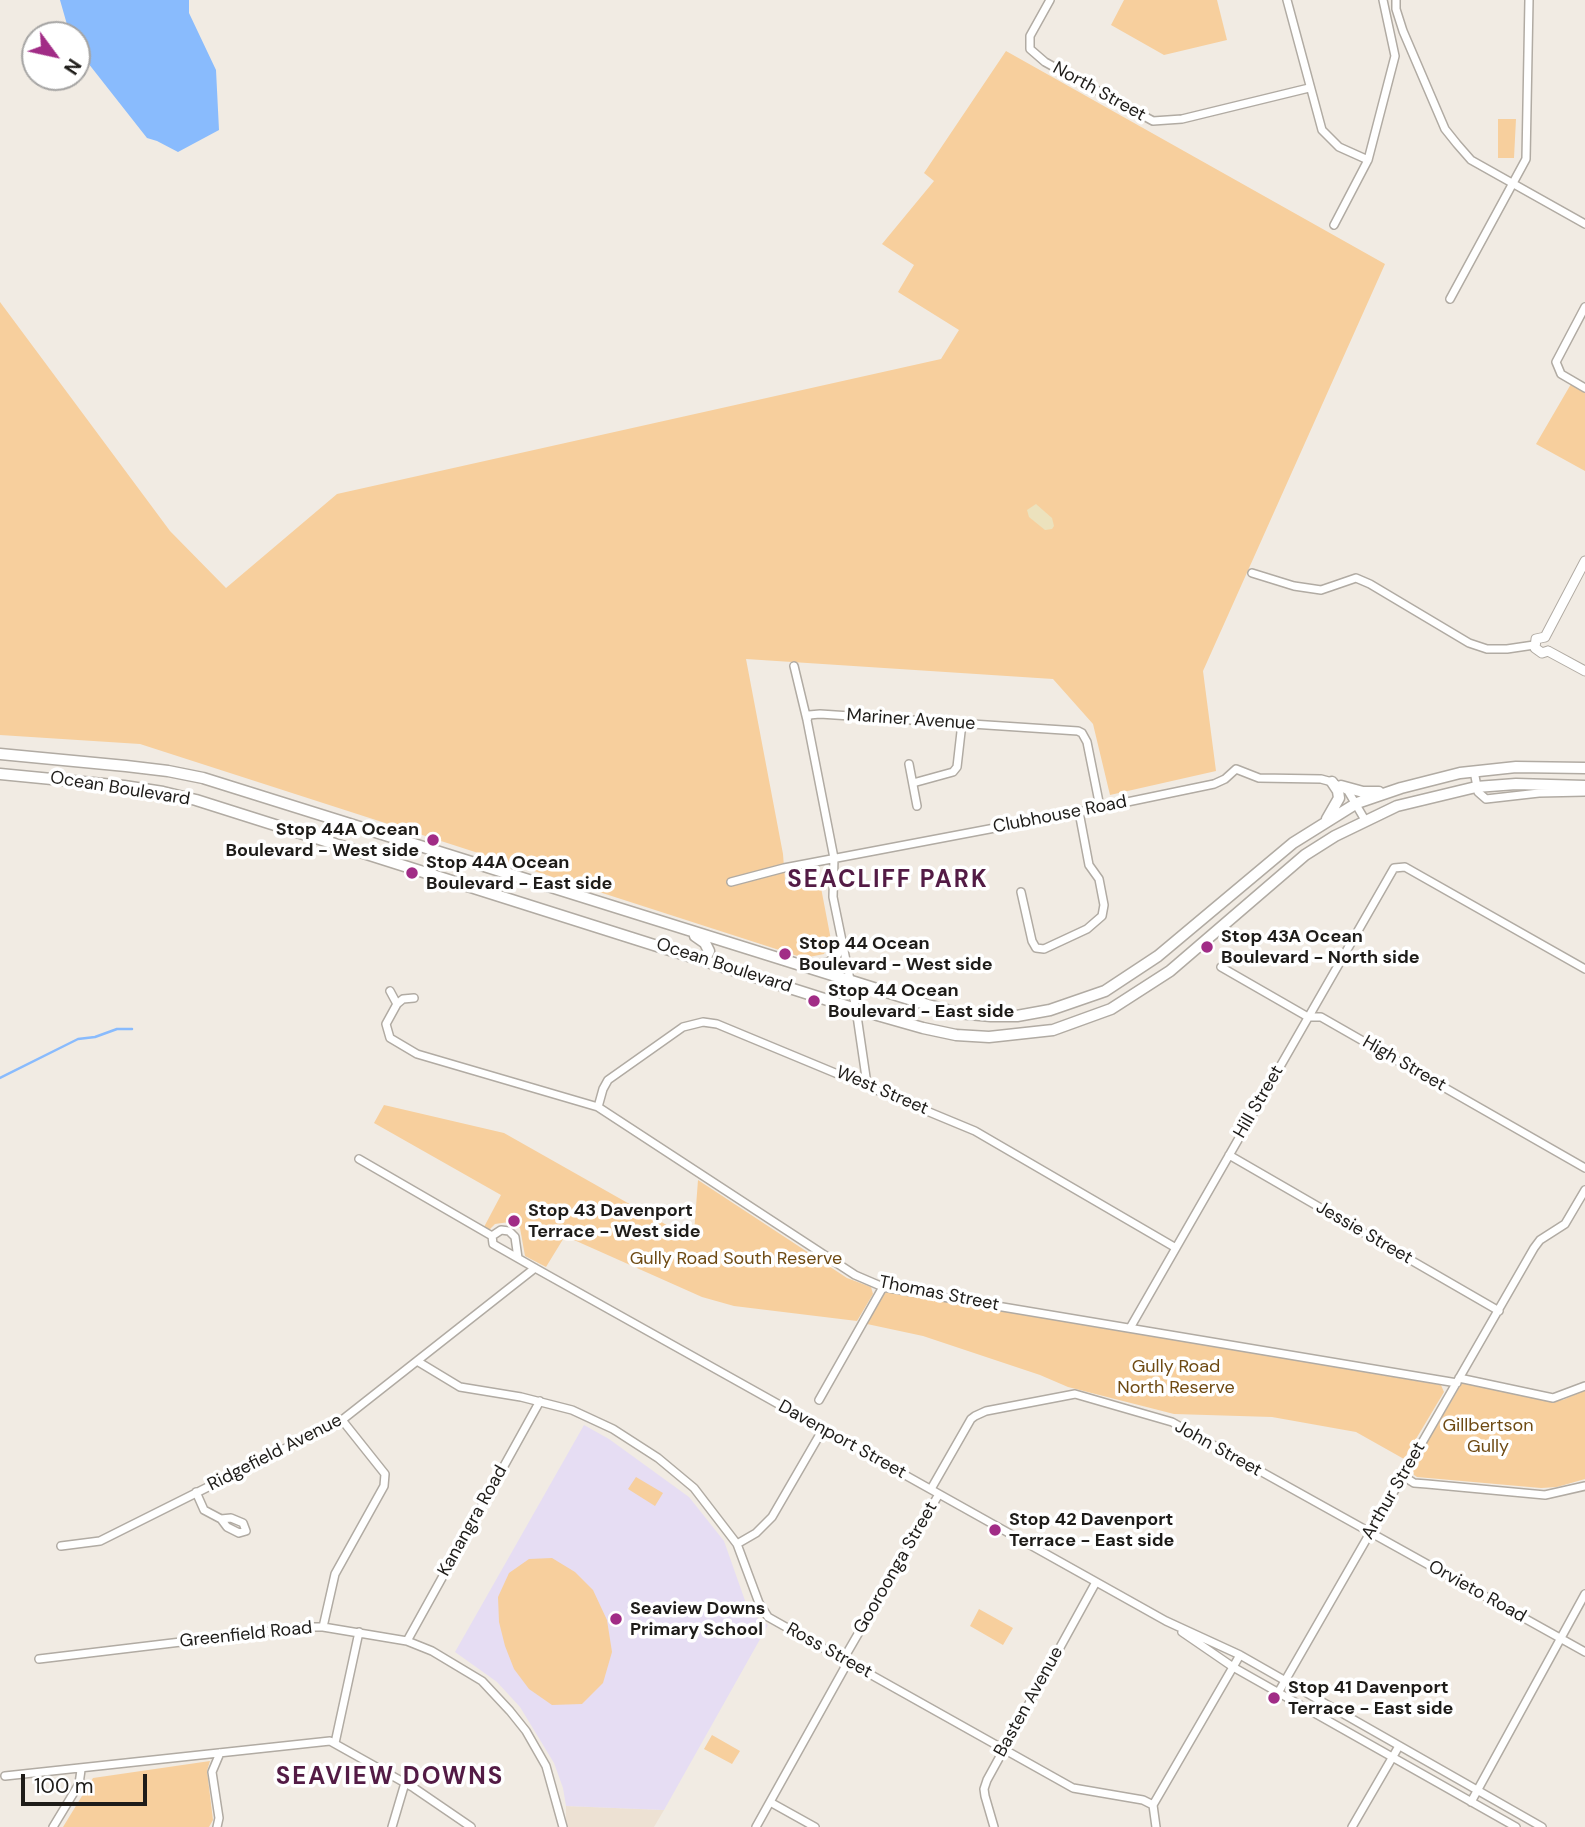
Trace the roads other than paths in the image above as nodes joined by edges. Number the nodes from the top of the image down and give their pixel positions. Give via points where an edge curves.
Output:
1 (1050, 0) edge
2 (1287, 0) edge
3 (1384, 0) edge
4 (1396, 0) edge
5 (1529, 0) edge
6 (1395, 56) junction
7 (1415, 58) junction
8 (1309, 88) junction
9 (1368, 160) junction
10 (1513, 184) junction
11 (1585, 224) edge
12 (1334, 225) dead end
13 (1450, 299) dead end
14 (1585, 307) edge
15 (1585, 388) edge
16 (1585, 561) edge
17 (1252, 573) dead end
18 (1545, 637) junction
19 (1534, 645) junction
20 (1548, 651) junction
21 (794, 666) dead end
22 (1585, 671) edge
23 (807, 720) junction
24 (962, 723) junction
25 (0, 754) edge
26 (909, 764) dead end
27 (1585, 768) edge
28 (1474, 771) junction
29 (0, 774) edge
30 (913, 783) junction
31 (1336, 784) junction
32 (1585, 786) edge
33 (1476, 787) junction
34 (1392, 791) junction
35 (1585, 792) edge
36 (1357, 803) junction
37 (918, 806) dead end
38 (1100, 807) junction
39 (1079, 812) junction
40 (1365, 820) junction
41 (1323, 824) junction
42 (834, 858) junction
43 (731, 881) dead end
44 (1021, 892) dead end
45 (674, 926) junction
46 (842, 944) junction
47 (699, 958) junction
48 (785, 961) junction
49 (1221, 967) dead end
50 (1585, 969) edge
51 (849, 981) junction
52 (390, 991) dead end
53 (414, 998) dead end
54 (397, 1004) junction
55 (856, 1009) junction
56 (1308, 1017) junction
57 (867, 1084) junction
58 (598, 1107) junction
59 (1229, 1155) junction
60 (359, 1159) dead end
61 (1585, 1168) edge
62 (1585, 1190) edge
63 (492, 1236) junction
64 (1176, 1248) junction
65 (518, 1258) junction
66 (535, 1268) junction
67 (883, 1287) junction
68 (1499, 1311) junction
69 (1130, 1328) junction
70 (417, 1361) junction
71 (1458, 1380) junction
72 (1585, 1386) edge
73 (819, 1400) dead end
74 (540, 1401) junction
75 (342, 1420) junction
76 (823, 1429) junction
77 (1403, 1476) junction
78 (1585, 1486) edge
79 (196, 1492) junction
80 (935, 1492) junction
81 (221, 1519) dead end
82 (1370, 1533) junction
83 (737, 1544) junction
84 (61, 1546) dead end
85 (1096, 1582) junction
86 (1585, 1594) edge
87 (1166, 1620) junction
88 (323, 1627) junction
89 (359, 1632) junction
90 (1562, 1639) junction
91 (407, 1640) junction
92 (1585, 1652) edge
93 (1240, 1655) junction
94 (39, 1659) dead end
95 (846, 1660) junction
96 (1233, 1667) junction
97 (1285, 1681) junction
98 (1278, 1693) junction
99 (335, 1743) junction
100 (1399, 1746) junction
101 (1003, 1749) junction
102 (219, 1753) junction
103 (1392, 1757) junction
104 (81, 1770) junction
105 (5, 1776) dead end
106 (405, 1783) junction
107 (1477, 1791) junction
108 (770, 1802) junction
109 (1471, 1802) junction
110 (1153, 1805) junction
111 (53, 1827) edge
112 (217, 1827) edge
113 (392, 1827) edge
114 (471, 1827) edge
115 (563, 1827) edge
116 (756, 1827) edge
117 (814, 1827) edge
118 (994, 1827) edge
119 (1156, 1827) edge
120 (1352, 1827) edge
121 (1516, 1827) edge
122 (1542, 1827) edge

1 - 8 street, North Street via 1030,36 1030,49 1045,62 1153,121 1182,119
2 - 8 street
3 - 6 street
4 - 7 street
5 - 10 street via 1525,159
6 - 7 street
6 - 9 street
7 - 10 street via 1445,129 1457,145 1471,160
8 - 9 street via 1322,130 1339,147
9 - 12 street
10 - 11 street
10 - 13 street
14 - 15 street via 1556,362 1561,374
16 - 18 street
17 - 19 street via 1321,590 1356,579 1469,643 1487,649
18 - 19 street via 1539,637
18 - 20 street via 1550,641
19 - 20 street via 1538,652
20 - 22 street
21 - 23 street
23 - 24 street, Mariner Avenue via 809,715 820,714
23 - 42 street
24 - 30 street via 953,772
24 - 38 street, Mariner Avenue via 1082,733
25 - 45 main road, Ocean Boulevard via 202,778
26 - 30 street
27 - 28 main road, Ocean Boulevard
28 - 33 street
28 - 34 main road, Ocean Boulevard
29 - 47 main road, Ocean Boulevard via 124,786 196,800
30 - 37 street
31 - 34 main road via 1363,792
31 - 36 street
31 - 38 street, Clubhouse Road via 1321,779 1259,778 1236,769 1214,784
31 - 41 main road via 1339,798
32 - 33 main road, Ocean Boulevard
33 - 35 street via 1490,799
33 - 40 main road, Ocean Boulevard via 1418,800
34 - 36 main road, Ocean Boulevard
36 - 40 street
36 - 41 main road, Ocean Boulevard
38 - 39 street, Clubhouse Road
39 - 42 street, Clubhouse Road
39 - 44 street via 1089,865 1099,879 1102,916 1087,929 1037,948
40 - 55 main road, Ocean Boulevard via 1306,855 1170,971 1111,1009 1082,1021 1053,1030 989,1037 956,1035
41 - 51 main road, Ocean Boulevard via 1293,842 1158,956 1105,991 1078,1002 1017,1016 958,1013
42 - 43 street, Clubhouse Road
42 - 46 street via 833,897
45 - 47 main road via 708,947 707,955
45 - 48 main road, Ocean Boulevard
46 - 48 main road via 824,965
46 - 51 street
47 - 55 main road, Ocean Boulevard
48 - 51 main road, Ocean Boulevard
49 - 56 street, High Street
50 - 56 street, Hill Street via 1405,867 1394,868
51 - 55 street
52 - 54 street
53 - 54 street
54 - 58 street, Thomas Street via 386,1024 390,1038 417,1054
55 - 57 street
56 - 59 street, Hill Street
56 - 61 street, High Street via 1321,1017
57 - 58 street, West Street via 702,1022 683,1027 608,1080
57 - 64 street, West Street via 975,1131
58 - 67 street, Thomas Street via 855,1275
59 - 64 street, Hill Street
59 - 68 street, Jessie Street
60 - 63 street, Davenport Street
62 - 68 street, Arthur Street via 1565,1224 1534,1248
63 - 65 street, Davenport Street via 493,1244
63 - 65 street, Davenport Street via 509,1231 515,1237
64 - 69 street, Hill Street
65 - 66 street, Davenport Street
66 - 70 street, Ridgefield Avenue
66 - 76 street, Davenport Street
67 - 69 street, Thomas Street
67 - 73 street
68 - 71 street, Arthur Street
69 - 71 street, Thomas Street
70 - 74 street, Ross Street via 460,1387
70 - 75 street, Ridgefield Avenue
71 - 72 street, Thomas Street via 1553,1398
71 - 77 street, Arthur Street
74 - 83 street, Ross Street via 613,1429 658,1458 694,1488
74 - 91 street, Kanangra Road
75 - 79 street, Ridgefield Avenue
75 - 88 street via 386,1474 384,1486 335,1574
76 - 80 street, Davenport Street
76 - 83 street via 772,1517
77 - 78 street via 1414,1483 1545,1496
77 - 82 street, Arthur Street
79 - 81 street via 204,1510
79 - 84 street, Ridgefield Avenue via 100,1541
80 - 82 street, John Street via 975,1416 1075,1394 1172,1422
80 - 85 street, Davenport Street
80 - 95 street, Gooroonga Street
82 - 90 street, Orvieto Road
82 - 97 street, Arthur Street
83 - 95 street, Ross Street via 768,1617
85 - 87 street, Davenport Street
85 - 101 street, Basten Avenue
86 - 90 street
87 - 93 street
87 - 96 street
88 - 89 street, Greenfield Road
88 - 94 street, Greenfield Road
89 - 91 street, Greenfield Road
89 - 99 street
90 - 92 street, Orvieto Road
90 - 107 street
91 - 115 street, Greenfield Road via 482,1681 510,1711 546,1766
93 - 96 street
93 - 97 street
95 - 101 street, Ross Street
95 - 108 street, Gooroonga Street
96 - 98 street
96 - 110 street
97 - 98 street, Arthur Street
97 - 100 street
98 - 103 street
99 - 102 street
99 - 106 street
100 - 103 street
100 - 107 street
101 - 110 street, Ross Street via 1073,1788
101 - 118 street, Basten Avenue via 984,1789
102 - 104 street
102 - 112 street via 212,1772
103 - 109 street
103 - 120 street
104 - 105 street
104 - 111 street via 79,1784
106 - 113 street
106 - 114 street
107 - 109 street
107 - 122 street
108 - 116 street, Gooroonga Street
108 - 117 street
109 - 121 street
110 - 119 street

